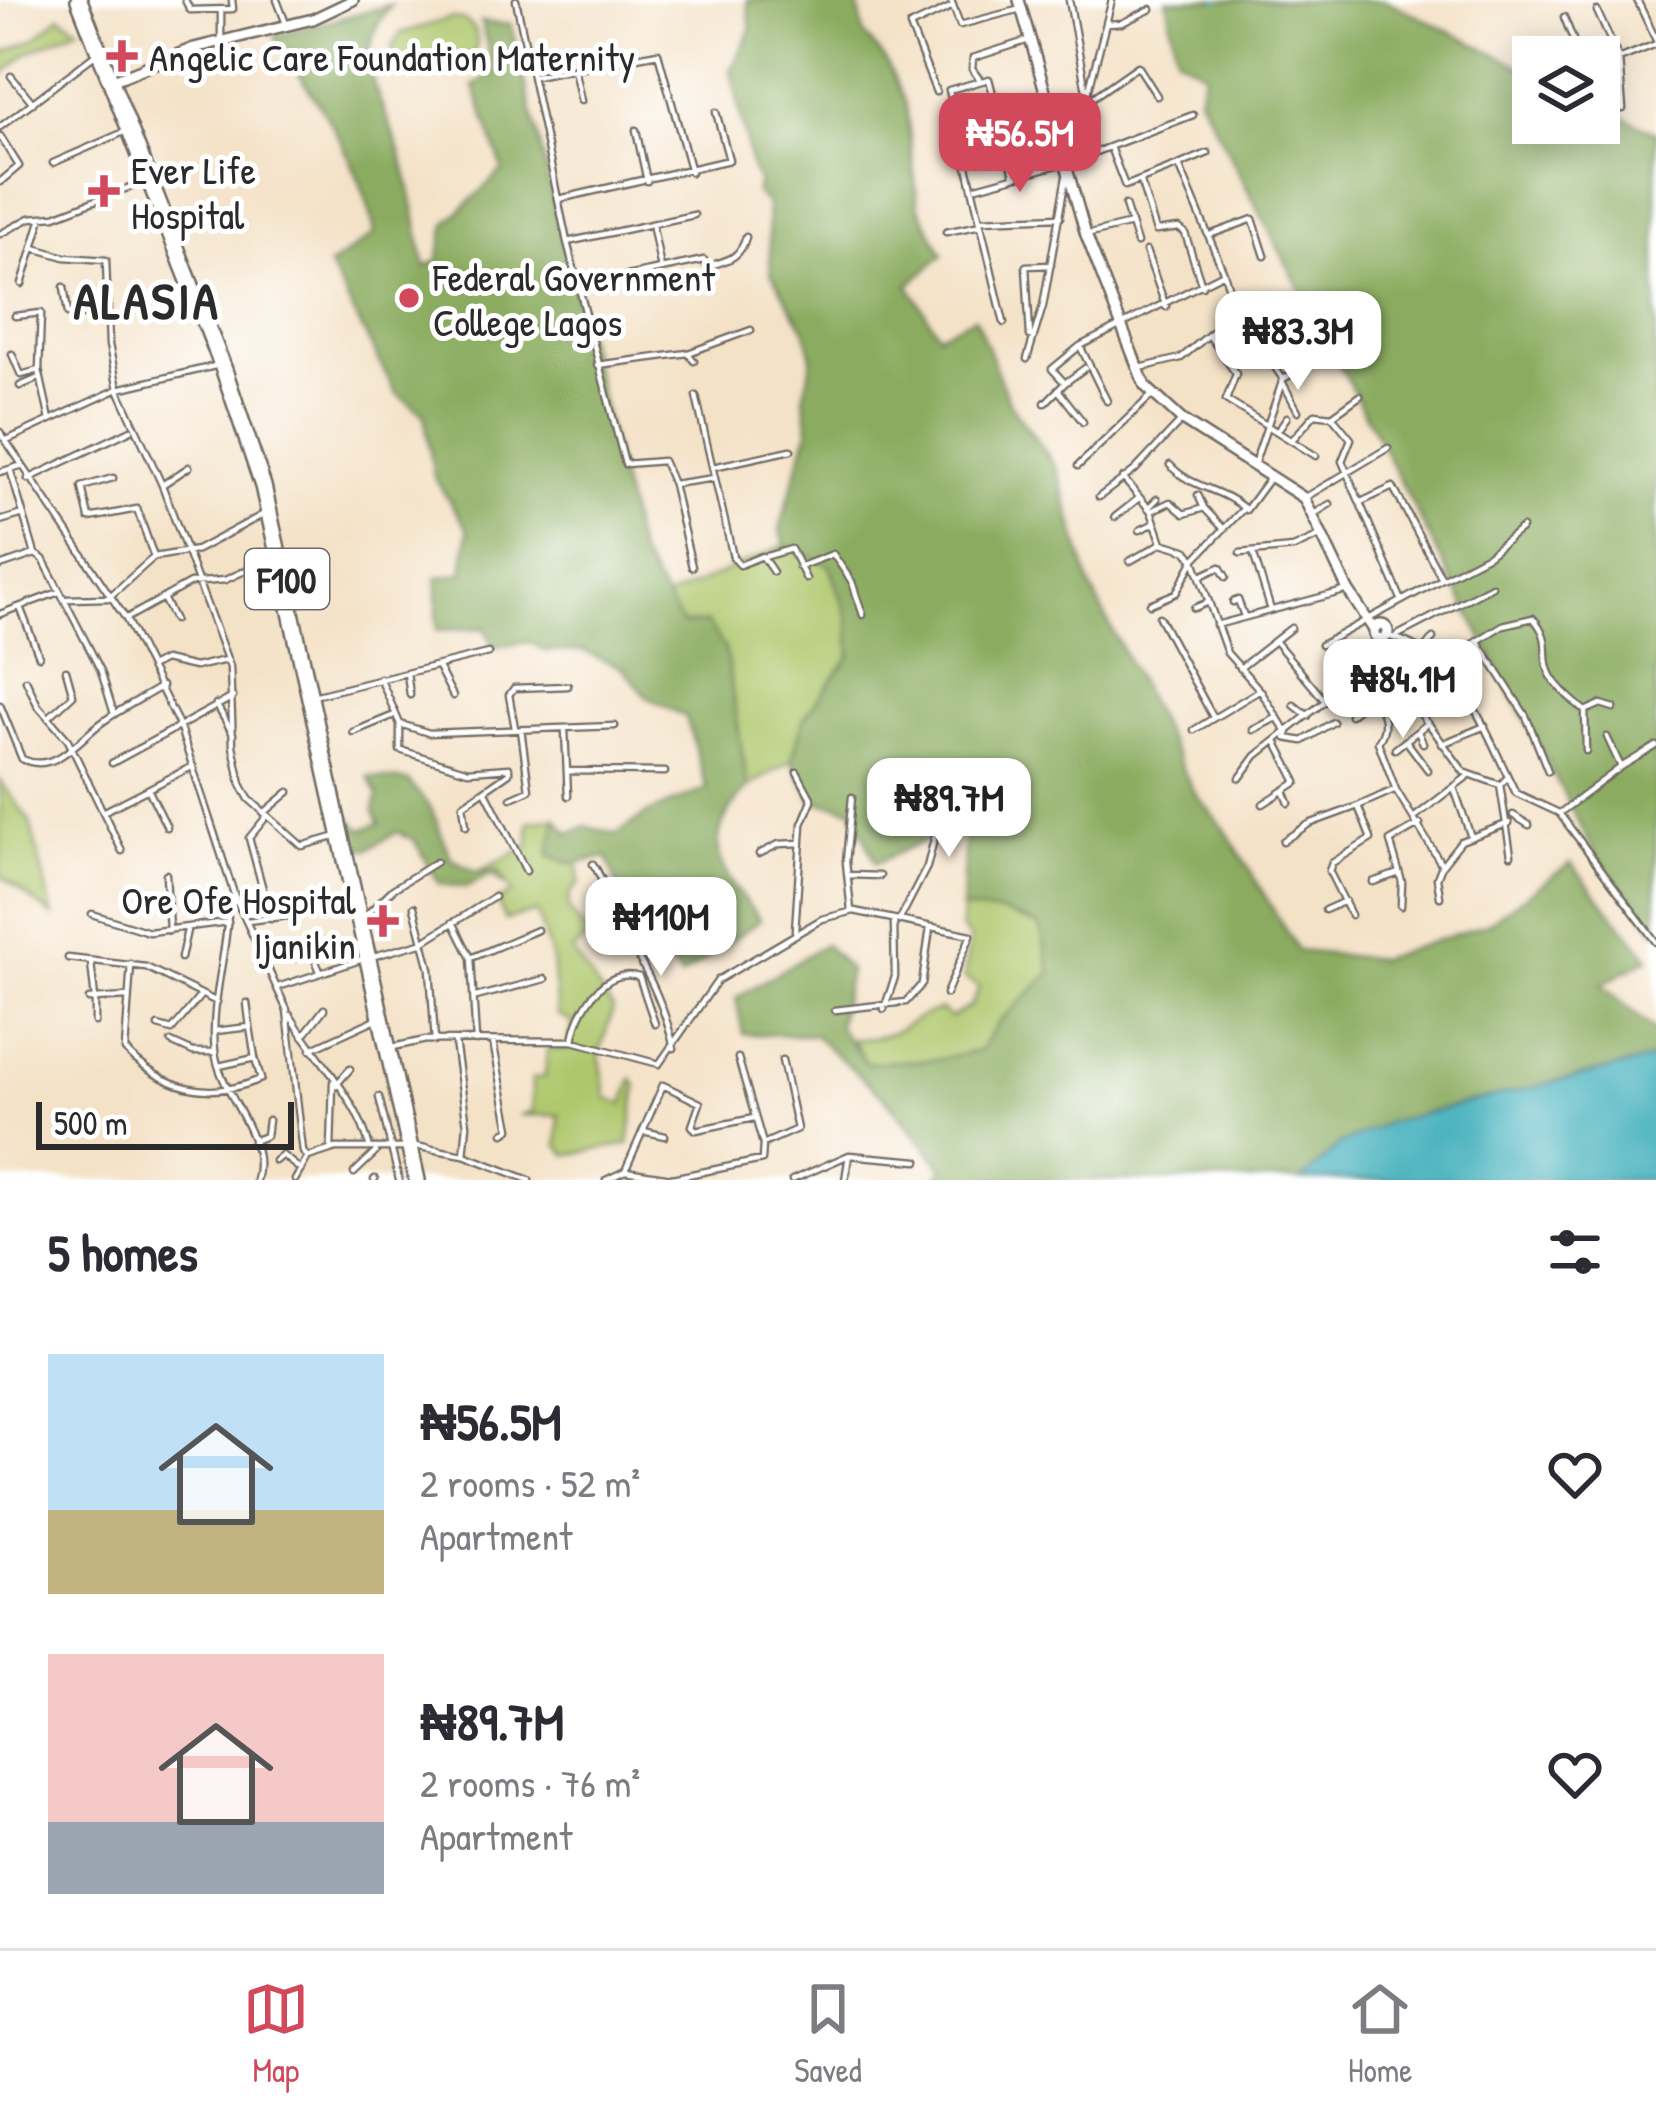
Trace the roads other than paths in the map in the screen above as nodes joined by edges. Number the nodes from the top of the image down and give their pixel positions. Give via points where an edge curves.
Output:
1 (76, 0) edge
2 (185, 0) edge
3 (232, 0) edge
4 (277, 0) edge
5 (346, 0) edge
6 (516, 0) edge
7 (1069, 0) edge
8 (1112, 0) edge
9 (1637, 0) edge
10 (952, 3) edge
11 (1020, 5) edge
12 (1151, 9) dead end
13 (1597, 11) dead end
14 (221, 12) junction
15 (1564, 16) dead end
16 (286, 21) junction
17 (1105, 24) junction
18 (221, 36) junction
19 (1572, 36) edge
20 (1608, 36) edge
21 (1655, 37) edge
22 (1029, 40) junction
23 (95, 55) junction
24 (1620, 58) edge
25 (574, 68) junction
26 (1620, 72) edge
27 (11, 76) dead end
28 (533, 76) junction
29 (110, 79) junction
30 (980, 80) junction
31 (936, 92) dead end
32 (1156, 96) dead end
33 (1086, 99) junction
34 (581, 101) dead end
35 (33, 103) junction
36 (1623, 109) dead end
37 (716, 112) dead end
38 (1082, 113) junction
39 (1193, 115) dead end
40 (1050, 124) junction
41 (0, 128) edge
42 (636, 130) dead end
43 (124, 132) junction
44 (0, 136) edge
45 (1110, 147) junction
46 (1208, 153) dead end
47 (53, 163) dead end
48 (1068, 165) junction
49 (1179, 165) junction
50 (691, 172) junction
51 (1014, 176) junction
52 (647, 181) junction
53 (1140, 181) junction
54 (0, 182) edge
55 (143, 182) junction
56 (976, 188) junction
57 (559, 199) junction
58 (1126, 205) dead end
59 (694, 215) dead end
60 (1060, 217) junction
61 (41, 219) junction
62 (980, 223) junction
63 (1131, 224) junction
64 (652, 225) junction
65 (946, 232) dead end
66 (0, 233) edge
67 (1212, 234) junction
68 (1086, 235) junction
69 (746, 237) dead end
70 (567, 242) junction
71 (1137, 243) dead end
72 (34, 248) junction
73 (1147, 251) dead end
74 (1264, 256) dead end
75 (1051, 265) junction
76 (661, 269) junction
77 (1224, 273) junction
78 (22, 284) dead end
79 (579, 286) junction
80 (1202, 286) junction
81 (64, 287) dead end
82 (1166, 307) junction
83 (1236, 312) junction
84 (109, 315) junction
85 (14, 316) dead end
86 (1004, 322) dead end
87 (1121, 328) junction
88 (751, 330) dead end
89 (1361, 335) dead end
90 (1210, 337) junction
91 (1031, 340) junction
92 (1080, 346) junction
93 (688, 353) junction
94 (12, 354) dead end
95 (1027, 358) dead end
96 (694, 361) dead end
97 (597, 364) junction
98 (215, 366) junction
99 (1086, 367) junction
100 (1136, 369) junction
101 (39, 374) junction
102 (1282, 380) junction
103 (1065, 383) junction
104 (20, 386) dead end
105 (118, 389) junction
106 (1059, 391) junction
107 (696, 396) dead end
108 (1151, 396) junction
109 (1360, 396) dead end
110 (1106, 401) dead end
111 (1045, 403) dead end
112 (1298, 411) dead end
113 (1332, 416) junction
114 (1287, 417) dead end
115 (50, 420) junction
116 (1182, 420) junction
117 (1083, 422) dead end
118 (1268, 424) junction
119 (133, 429) junction
120 (1278, 430) junction
121 (0, 432) edge
122 (6, 440) junction
123 (1292, 440) junction
124 (1388, 448) dead end
125 (791, 450) dead end
126 (1136, 454) dead end
127 (1316, 457) dead end
128 (1143, 462) junction
129 (1170, 464) dead end
130 (1254, 465) junction
131 (20, 466) junction
132 (713, 466) junction
133 (1078, 466) dead end
134 (190, 467) dead end
135 (10, 469) junction
136 (0, 472) edge
137 (1347, 472) junction
138 (1270, 476) junction
139 (113, 478) dead end
140 (715, 478) junction
141 (1124, 478) junction
142 (28, 479) junction
143 (1191, 482) junction
144 (673, 484) junction
145 (162, 485) junction
146 (1184, 488) dead end
147 (1198, 495) dead end
148 (1099, 497) dead end
149 (1138, 498) junction
150 (1304, 498) junction
151 (1157, 499) dead end
152 (1361, 502) junction
153 (1330, 504) dead end
154 (1204, 508) junction
155 (1150, 510) junction
156 (1245, 511) junction
157 (264, 514) junction
158 (1314, 514) junction
159 (20, 515) junction
160 (1115, 517) dead end
161 (0, 521) edge
162 (1155, 523) junction
163 (1223, 528) junction
164 (1522, 528) dead end
165 (1140, 530) dead end
166 (1324, 533) junction
167 (1162, 543) junction
168 (1187, 551) junction
169 (1197, 551) junction
170 (188, 552) junction
171 (1240, 553) dead end
172 (35, 554) junction
173 (1254, 556) junction
174 (154, 557) junction
175 (275, 557) junction
176 (764, 557) junction
177 (1130, 560) dead end
178 (1193, 560) junction
179 (0, 566) edge
180 (692, 567) dead end
181 (799, 567) junction
182 (773, 572) dead end
183 (1201, 576) junction
184 (1226, 577) dead end
185 (806, 579) dead end
186 (1442, 579) junction
187 (200, 582) junction
188 (1492, 586) dead end
189 (1348, 590) junction
190 (59, 592) junction
191 (1405, 597) junction
192 (107, 598) junction
193 (163, 598) junction
194 (64, 600) junction
195 (1209, 602) junction
196 (1233, 602) dead end
197 (1150, 604) dead end
198 (20, 607) junction
199 (1270, 607) junction
200 (1194, 608) dead end
201 (0, 614) edge
202 (863, 615) dead end
203 (1244, 616) junction
204 (1159, 617) dead end
205 (125, 619) junction
206 (174, 620) dead end
207 (1216, 625) junction
208 (1291, 628) dead end
209 (1380, 633) junction
210 (1433, 638) dead end
211 (1477, 640) junction
212 (1275, 641) junction
213 (1407, 644) junction
214 (1322, 645) dead end
215 (1389, 651) dead end
216 (1421, 652) junction
217 (488, 653) dead end
218 (39, 656) dead end
219 (1398, 657) junction
220 (226, 660) junction
221 (1442, 663) junction
222 (152, 666) junction
223 (438, 667) junction
224 (1240, 668) junction
225 (66, 670) dead end
226 (1363, 671) junction
227 (1403, 671) dead end
228 (407, 673) junction
229 (380, 678) junction
230 (26, 680) dead end
231 (162, 686) junction
232 (568, 686) dead end
233 (1260, 690) junction
234 (1406, 692) dead end
235 (410, 695) dead end
236 (453, 695) dead end
237 (312, 696) junction
238 (233, 697) junction
239 (1372, 698) junction
240 (1325, 700) junction
241 (0, 704) edge
242 (216, 704) junction
243 (1294, 705) dead end
244 (1613, 708) dead end
245 (1586, 711) junction
246 (114, 714) junction
247 (394, 715) junction
248 (1308, 716) junction
249 (1349, 716) dead end
250 (50, 717) junction
251 (1214, 717) junction
252 (1276, 718) junction
253 (1333, 722) dead end
254 (1426, 723) junction
255 (400, 724) junction
256 (179, 725) junction
257 (615, 726) dead end
258 (1485, 726) junction
259 (565, 728) junction
260 (518, 729) junction
261 (1194, 730) dead end
262 (1253, 730) dead end
263 (353, 732) dead end
264 (1418, 732) junction
265 (233, 734) junction
266 (1286, 735) junction
267 (1607, 737) dead end
268 (1277, 742) junction
269 (1407, 742) junction
270 (1423, 742) dead end
271 (1442, 744) junction
272 (1656, 746) edge
273 (1395, 749) dead end
274 (73, 750) junction
275 (1586, 751) dead end
276 (112, 764) dead end
277 (193, 766) junction
278 (1290, 766) junction
279 (1621, 767) junction
280 (1428, 770) dead end
281 (567, 771) junction
282 (1282, 771) dead end
283 (1548, 771) dead end
284 (665, 772) dead end
285 (797, 772) dead end
286 (1469, 775) junction
287 (1508, 777) junction
288 (1240, 778) dead end
289 (949, 780) dead end
290 (1500, 785) junction
291 (1454, 788) junction
292 (148, 789) junction
293 (484, 789) junction
294 (1396, 790) junction
295 (1284, 791) junction
296 (289, 792) dead end
297 (568, 796) dead end
298 (853, 797) dead end
299 (511, 798) dead end
300 (1289, 803) dead end
301 (1263, 804) dead end
302 (1358, 806) junction
303 (103, 812) junction
304 (1559, 813) junction
305 (266, 815) junction
306 (1416, 816) junction
307 (1511, 817) junction
308 (1420, 824) junction
309 (1529, 825) dead end
310 (466, 826) dead end
311 (167, 827) dead end
312 (337, 836) junction
313 (1471, 837) junction
314 (1283, 841) dead end
315 (801, 843) junction
316 (122, 851) dead end
317 (759, 854) dead end
318 (1511, 855) dead end
319 (436, 862) dead end
320 (593, 864) dead end
321 (1442, 865) junction
322 (526, 871) dead end
323 (1399, 873) junction
324 (166, 874) dead end
325 (849, 875) junction
326 (880, 876) dead end
327 (1373, 882) dead end
328 (494, 896) dead end
329 (1440, 897) dead end
330 (235, 898) junction
331 (1345, 901) junction
332 (208, 902) dead end
333 (1401, 906) dead end
334 (414, 907) dead end
335 (1325, 910) dead end
336 (851, 911) junction
337 (92, 914) dead end
338 (356, 914) junction
339 (1352, 915) dead end
340 (271, 919) junction
341 (897, 920) junction
342 (247, 921) junction
343 (228, 922) junction
344 (453, 922) junction
345 (618, 924) junction
346 (930, 928) junction
347 (188, 930) junction
348 (537, 930) dead end
349 (169, 931) junction
350 (795, 931) junction
351 (604, 938) dead end
352 (423, 941) junction
353 (1656, 942) edge
354 (293, 947) dead end
355 (313, 953) junction
356 (68, 958) dead end
357 (181, 958) dead end
358 (296, 958) dead end
359 (366, 958) junction
360 (471, 958) junction
361 (91, 961) junction
362 (131, 964) junction
363 (320, 971) junction
364 (545, 979) dead end
365 (278, 987) junction
366 (202, 994) junction
367 (946, 994) dead end
368 (476, 997) junction
369 (128, 998) junction
370 (92, 999) junction
371 (217, 1002) junction
372 (247, 1003) dead end
373 (324, 1009) dead end
374 (884, 1009) junction
375 (287, 1010) junction
376 (835, 1010) dead end
377 (376, 1018) junction
378 (95, 1022) dead end
379 (656, 1024) dead end
380 (158, 1027) dead end
381 (250, 1027) junction
382 (215, 1031) junction
383 (303, 1036) junction
384 (435, 1040) junction
385 (455, 1041) junction
386 (476, 1041) junction
387 (573, 1041) junction
388 (171, 1042) dead end
389 (493, 1042) junction
390 (388, 1048) junction
391 (674, 1048) junction
392 (311, 1049) junction
393 (215, 1052) junction
394 (255, 1058) junction
395 (738, 1058) dead end
396 (782, 1060) dead end
397 (219, 1066) junction
398 (350, 1069) dead end
399 (334, 1084) junction
400 (226, 1089) junction
401 (379, 1097) dead end
402 (754, 1118) junction
403 (268, 1120) dead end
404 (643, 1131) junction
405 (504, 1133) dead end
406 (665, 1136) dead end
407 (253, 1141) junction
408 (764, 1144) junction
409 (401, 1147) junction
410 (370, 1148) junction
411 (331, 1149) junction
412 (378, 1150) junction
413 (849, 1154) junction
414 (464, 1155) junction
415 (308, 1157) junction
416 (275, 1161) dead end
417 (918, 1161) dead end
418 (301, 1170) junction
419 (625, 1171) junction
420 (354, 1173) dead end
421 (256, 1180) edge
422 (295, 1180) edge
423 (399, 1180) edge
424 (413, 1180) edge
425 (529, 1180) edge
426 (606, 1180) edge
427 (792, 1180) edge
428 (845, 1180) edge

1 - 23 highway, F100
1 - 29 highway, F100
2 - 14 street via 190,10
3 - 14 street via 233,9
4 - 16 street
5 - 16 street
5 - 29 street via 313,19
6 - 28 street
7 - 33 street
8 - 17 street
9 - 21 street
10 - 11 street via 960,25
10 - 31 street via 910,23
11 - 22 street
12 - 17 street
13 - 20 street
14 - 18 street
15 - 19 street
16 - 18 street
17 - 33 street
18 - 29 street
21 - 24 street
22 - 30 street via 973,58
22 - 40 street
23 - 35 street
23 - 43 highway, F100
25 - 28 street
25 - 34 street
25 - 50 street via 658,53
26 - 36 street
27 - 35 street
28 - 57 street
29 - 237 highway, F100 via 248,438
30 - 51 street via 990,81
30 - 56 street via 947,95
32 - 33 street via 1138,66
33 - 38 street
35 - 41 street
37 - 50 street via 732,157
38 - 40 street
38 - 48 street
39 - 45 street
40 - 48 street
42 - 52 street
43 - 47 street
43 - 55 highway, F100
44 - 54 street via 19,170
45 - 48 street
45 - 53 street via 1125,186
46 - 49 street
48 - 51 street
48 - 60 street
48 - 68 street
49 - 53 street
49 - 67 street
50 - 52 street
51 - 56 street
52 - 57 street
53 - 80 street via 1156,231 1181,229
55 - 61 street
55 - 98 highway, F100
56 - 62 street
57 - 70 street
58 - 63 street
59 - 64 street
60 - 62 street
60 - 75 street
61 - 66 street
61 - 72 street
62 - 65 street
62 - 86 street
63 - 68 street
63 - 71 street
64 - 70 street
64 - 76 street
67 - 74 street via 1253,219
67 - 77 street
68 - 87 street
69 - 76 street via 720,266 704,260
70 - 79 street
72 - 78 street
72 - 84 street via 104,257
73 - 82 street
75 - 91 street
75 - 91 street via 1026,266
76 - 79 street
77 - 80 street
77 - 83 street
79 - 97 street
80 - 82 street
81 - 84 street via 68,314
82 - 87 street
83 - 90 street
83 - 102 street
84 - 105 street
85 - 101 street via 41,313
87 - 92 street
87 - 100 street
88 - 93 street
89 - 102 street
90 - 100 street via 1181,358
90 - 118 street via 1236,374 1226,400
91 - 95 street
92 - 99 street
92 - 103 street via 1051,367
93 - 96 street
93 - 97 street
94 - 101 street via 21,375
97 - 144 street via 627,467 663,461
98 - 105 street
98 - 157 highway, F100
99 - 103 street
99 - 110 street
100 - 108 street
101 - 104 street
101 - 115 street
102 - 112 street
102 - 118 street
103 - 106 street
105 - 115 street
105 - 119 street
106 - 111 street
106 - 117 street
107 - 132 street
108 - 116 street
108 - 133 street
109 - 113 street
113 - 123 street via 1315,414
113 - 137 street via 1352,440 1342,460
114 - 120 street
115 - 122 street
116 - 128 street
116 - 130 street
118 - 120 street
118 - 130 street
119 - 142 street
119 - 145 street
120 - 123 street
121 - 122 street
122 - 131 street
123 - 127 street
124 - 137 street
125 - 132 street
126 - 128 street
128 - 141 street
129 - 143 street
130 - 138 street
131 - 135 street
131 - 142 street
132 - 140 street
134 - 145 street
135 - 136 street
135 - 159 street
137 - 150 street
137 - 152 street
138 - 150 street
138 - 156 street
139 - 174 street via 83,485 89,518 137,508
140 - 144 street
140 - 176 street via 734,557 740,565
141 - 148 street
141 - 149 street
142 - 192 street
143 - 146 street
143 - 156 street via 1223,491
144 - 180 street
145 - 170 street
147 - 154 street
149 - 155 street
149 - 160 street
150 - 158 street
151 - 155 street
152 - 186 street via 1393,487
152 - 191 street
153 - 158 street
154 - 155 street via 1184,514 1170,502
154 - 163 street
155 - 162 street
156 - 163 street
157 - 170 street
157 - 175 highway, F100
158 - 166 street
159 - 161 street
159 - 172 street
162 - 165 street
162 - 167 street
163 - 169 street
164 - 186 street
166 - 173 street
166 - 189 street
167 - 168 street
167 - 177 street
168 - 169 street
168 - 178 street
169 - 178 street
170 - 174 street
170 - 187 street
171 - 173 street
172 - 179 street
172 - 190 street
173 - 199 street
174 - 192 street
175 - 187 street via 225,580
175 - 312 highway, F100
176 - 181 street via 789,548
176 - 182 street
178 - 183 street
178 - 197 street via 1176,593
181 - 185 street
181 - 202 street via 833,554
183 - 184 street via 1220,567
183 - 195 street
186 - 191 street
187 - 193 street
187 - 220 street
188 - 209 street
189 - 199 street
189 - 209 street
190 - 194 street
190 - 198 street
191 - 209 street
192 - 194 street
192 - 205 street
193 - 205 street
193 - 206 street
194 - 246 street
195 - 200 street
195 - 207 street
196 - 203 street
198 - 201 street
198 - 218 street
199 - 203 street
203 - 207 street
204 - 251 street
205 - 222 street
207 - 224 street
208 - 212 street
209 - 213 street
209 - 214 street
209 - 226 street
210 - 216 street
211 - 221 street
211 - 245 street via 1533,618 1549,643 1550,674
211 - 283 street via 1526,716
212 - 224 street
212 - 240 street
213 - 216 street
213 - 219 street
215 - 219 street
216 - 221 street
217 - 223 street
219 - 227 street via 1407,663
220 - 222 street
220 - 238 street
221 - 258 street
222 - 231 street
223 - 228 street
223 - 236 street
224 - 233 street
225 - 250 street via 73,695
226 - 239 street
226 - 240 street
228 - 229 street
228 - 235 street
229 - 237 street
229 - 247 street
230 - 250 street
231 - 246 street
231 - 256 street
232 - 260 street via 511,691
233 - 251 street
233 - 252 street
234 - 254 street
237 - 338 highway, F100
238 - 242 street
238 - 265 street
239 - 249 street
239 - 294 street via 1384,713 1378,742
240 - 248 street
241 - 274 street via 26,763
242 - 256 street
242 - 265 street
243 - 248 street
244 - 245 street
245 - 275 street
246 - 274 street
247 - 255 street
247 - 263 street
248 - 266 street
250 - 274 street
251 - 261 street
252 - 262 street
252 - 266 street
253 - 266 street via 1304,741
254 - 264 street
254 - 271 street
255 - 260 street via 448,735
255 - 293 street via 400,750 468,771 509,768
256 - 276 street
256 - 277 street
257 - 259 street
258 - 271 street
258 - 287 street
259 - 260 street
259 - 281 street
260 - 299 street via 529,790
264 - 269 street
264 - 270 street
265 - 305 street via 241,784
266 - 268 street
267 - 279 street
268 - 278 street
268 - 288 street
269 - 273 street
269 - 280 street
271 - 286 street
272 - 279 street
274 - 303 street
277 - 292 street
277 - 330 street
278 - 282 street
278 - 295 street via 1300,780
279 - 304 street
281 - 284 street
281 - 297 street
285 - 315 street via 812,800
286 - 290 street
286 - 291 street
287 - 290 street
287 - 304 street via 1516,794
289 - 341 street via 927,866
290 - 307 street
291 - 306 street
291 - 313 street
292 - 303 street
292 - 311 street
293 - 310 street via 459,810
293 - 322 street
294 - 302 street
294 - 306 street
295 - 300 street
295 - 301 street
296 - 305 street
298 - 325 street
302 - 314 street
302 - 331 street via 1371,839 1329,871
303 - 316 street
304 - 353 street
305 - 312 street via 302,846
305 - 340 street via 249,838
306 - 308 street
307 - 309 street
307 - 313 street
307 - 318 street
308 - 321 street
308 - 323 street via 1390,842
312 - 338 highway, F100
313 - 321 street
315 - 317 street
315 - 350 street
319 - 338 street
320 - 345 street
321 - 329 street
323 - 327 street
323 - 333 street
324 - 349 street
325 - 326 street
325 - 336 street
328 - 344 street
330 - 332 street
330 - 342 street
330 - 343 street
331 - 335 street
331 - 339 street
334 - 352 street
336 - 341 street
336 - 350 street
337 - 349 street via 145,932
338 - 340 street
338 - 359 highway, F100
340 - 342 street
341 - 346 street
341 - 374 street via 890,951 896,977
342 - 365 street
343 - 347 street
343 - 371 street
344 - 352 street
344 - 360 street
345 - 351 street
345 - 391 street via 653,979
346 - 367 street via 973,937
346 - 374 street via 921,987
347 - 349 street
347 - 357 street
348 - 360 street
350 - 391 street via 718,980
352 - 359 street
352 - 384 street
354 - 355 street via 307,944
355 - 358 street
355 - 363 street
356 - 361 street
359 - 363 street
359 - 377 highway, F100
359 - 390 highway, F100
360 - 368 street
361 - 362 street
361 - 370 street
362 - 366 street
362 - 369 street
363 - 365 street
364 - 368 street
365 - 375 street
366 - 371 street
366 - 380 street via 172,1030
368 - 386 street
369 - 370 street
369 - 400 street via 123,1046 144,1069 199,1092
370 - 378 street
371 - 382 street
372 - 381 street
373 - 383 street
374 - 376 street
375 - 383 street
375 - 415 street
377 - 392 street
377 - 409 highway, F100
379 - 387 street via 639,977 621,976 594,994
381 - 382 street
381 - 394 street
382 - 393 street
383 - 392 street
384 - 385 street
384 - 390 street
385 - 386 street
385 - 414 street
386 - 389 street
387 - 389 street
387 - 391 street via 654,1064
388 - 393 street
389 - 405 street via 510,1129
390 - 409 highway, F100
392 - 399 street
393 - 397 street
394 - 397 street
394 - 400 street via 260,1081
395 - 402 street
396 - 408 street via 797,1129
397 - 400 street
398 - 399 street
399 - 410 street via 357,1107
399 - 411 street
400 - 407 street
401 - 409 street
402 - 404 street via 696,1130 700,1103 663,1085
402 - 408 street
403 - 407 street via 266,1136
404 - 406 street
404 - 419 street
407 - 421 street
408 - 419 street via 763,1160 695,1174
409 - 412 street
409 - 414 street
409 - 423 street
409 - 424 highway, F100
410 - 411 street
410 - 412 street
411 - 415 street
412 - 420 street
413 - 417 street
413 - 427 street
413 - 428 street
414 - 425 street
415 - 418 street
416 - 418 street via 281,1155
418 - 422 street
419 - 426 street

